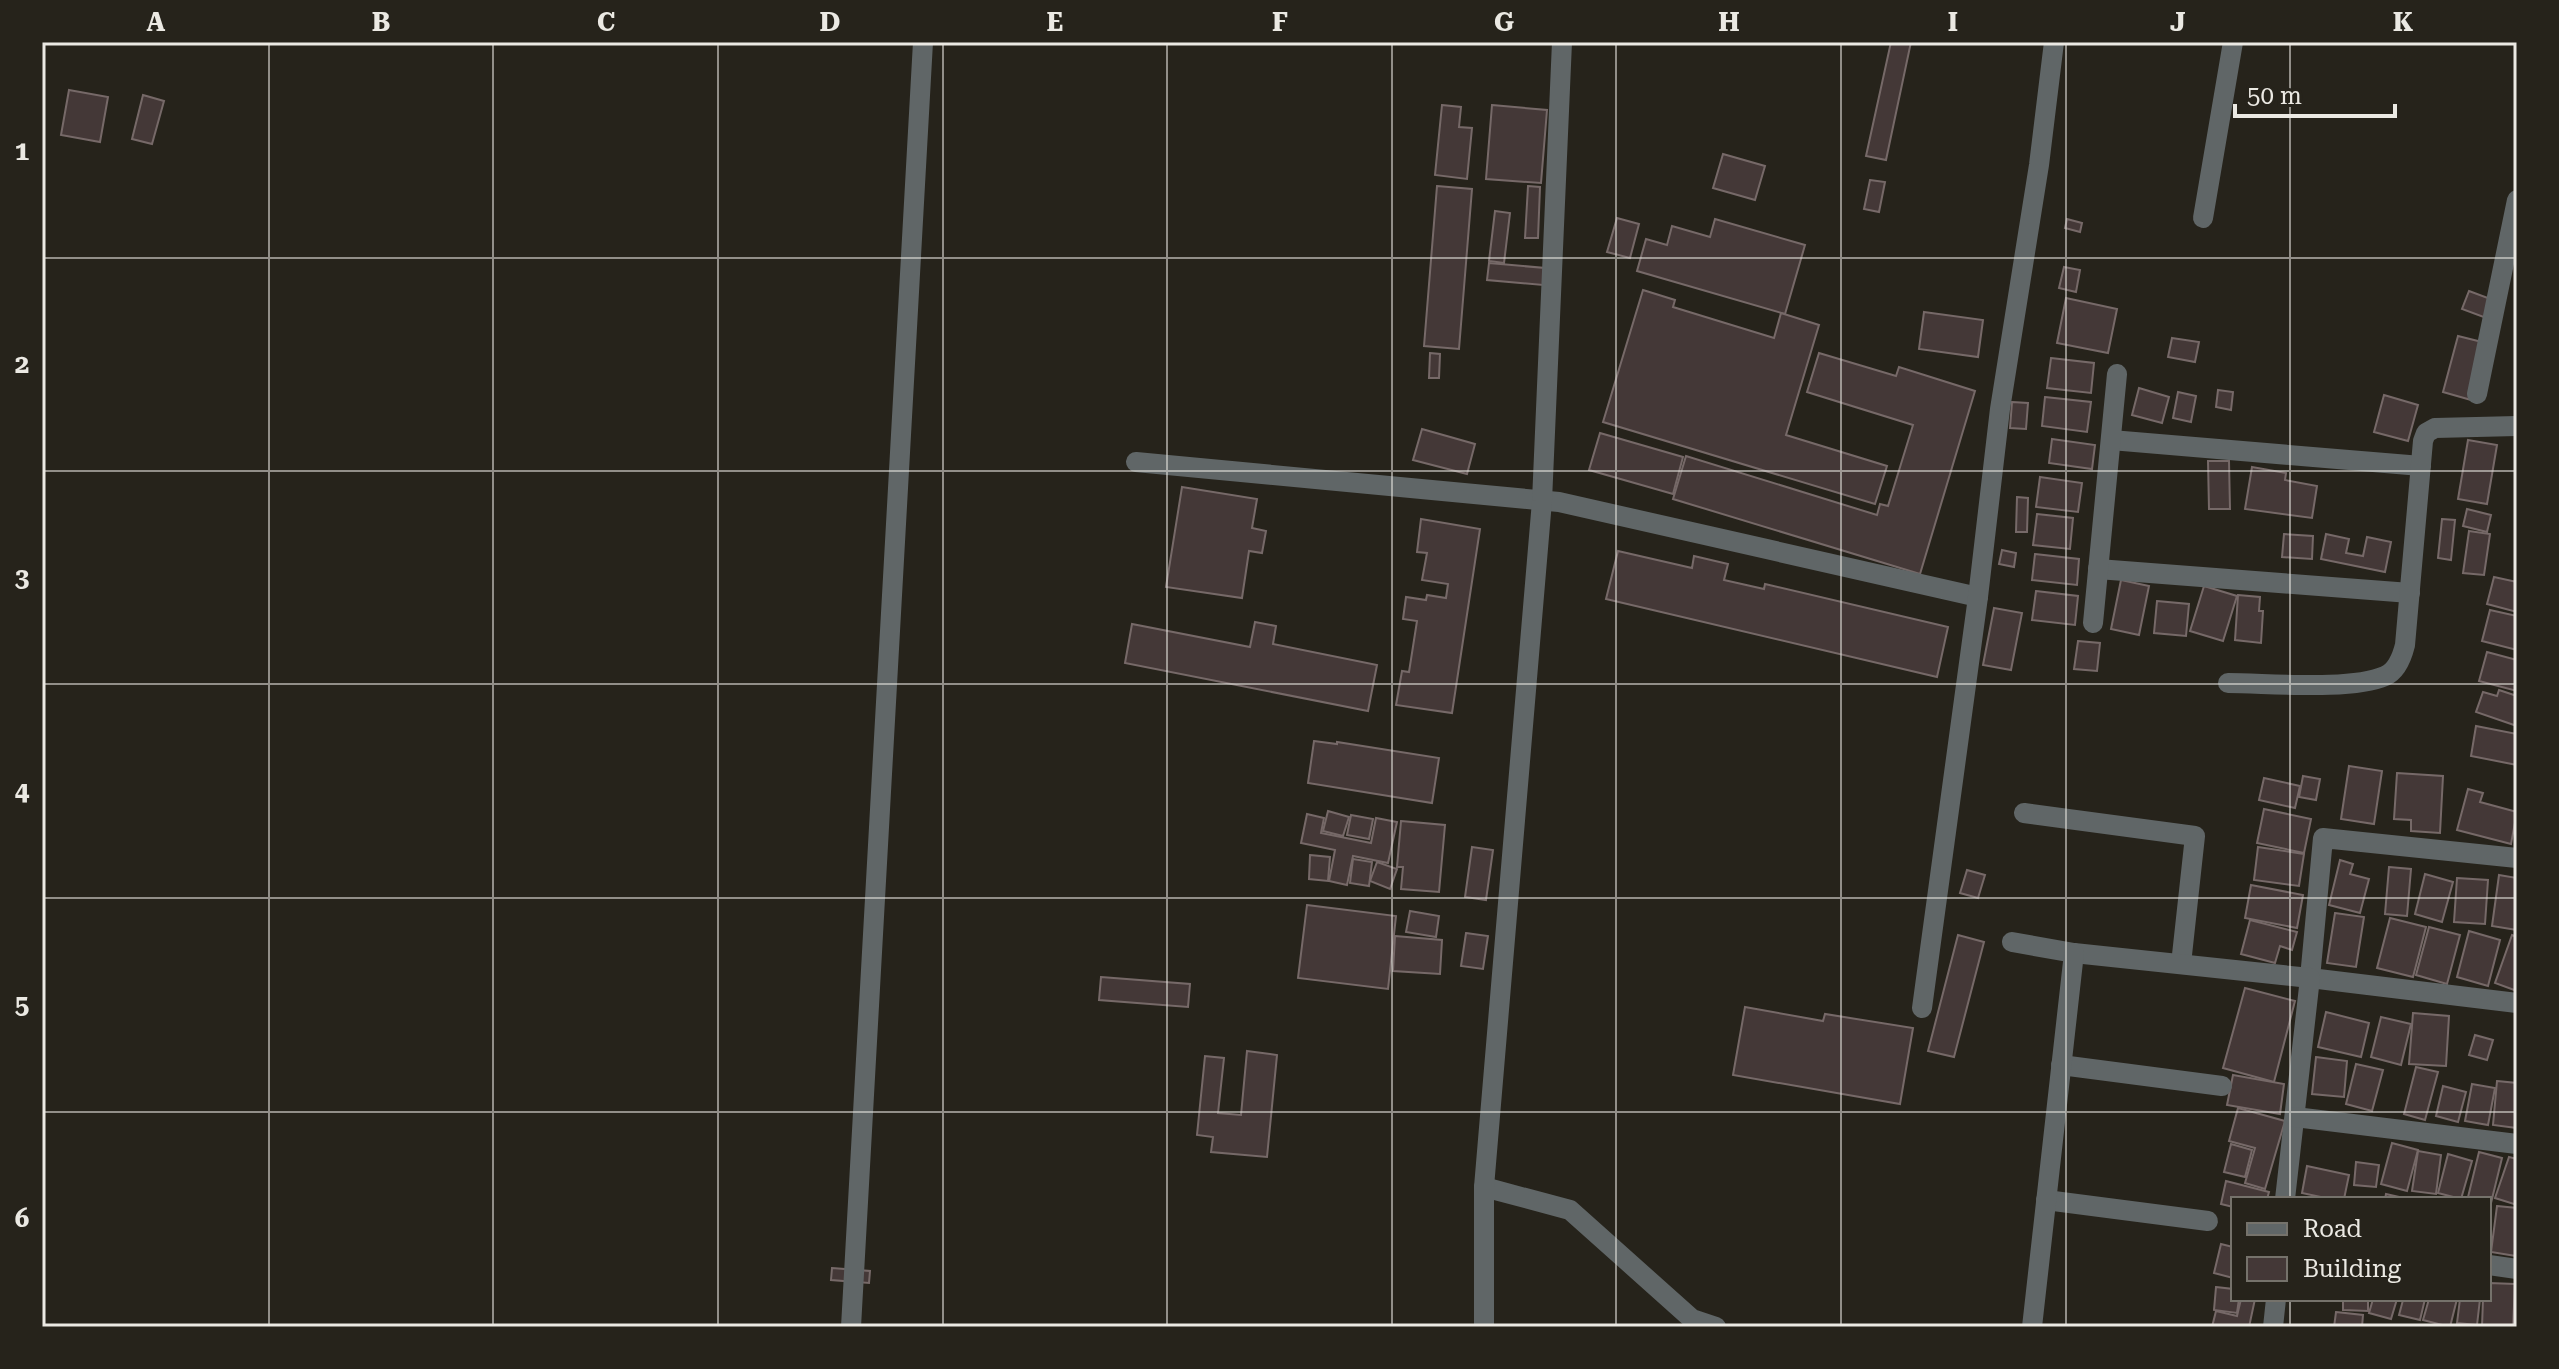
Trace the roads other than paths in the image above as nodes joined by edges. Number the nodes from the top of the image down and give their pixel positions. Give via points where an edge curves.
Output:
1 (923, 42) edge
2 (1562, 42) edge
3 (2054, 42) edge
4 (2233, 42) edge
5 (2517, 200) edge
6 (2203, 218) dead end
7 (2117, 374) dead end
8 (2477, 394) dead end
9 (2517, 426) edge
10 (2111, 440) junction
11 (1136, 462) dead end
12 (2421, 466) junction
13 (1542, 501) junction
14 (2098, 569) junction
15 (2410, 593) junction
16 (1978, 597) junction
17 (2093, 623) dead end
18 (2228, 683) dead end
19 (2024, 813) dead end
20 (2517, 858) edge
21 (2012, 942) dead end
22 (2074, 953) junction
23 (2181, 964) junction
24 (2310, 978) junction
25 (2517, 1003) edge
26 (1922, 1008) dead end
27 (2061, 1065) junction
28 (2222, 1086) dead end
29 (2295, 1117) junction
30 (2517, 1144) edge
31 (1484, 1187) junction
32 (2285, 1197) edge
33 (2046, 1200) junction
34 (2208, 1221) dead end
35 (2491, 1265) edge
36 (2517, 1269) edge
37 (2276, 1301) edge
38 (851, 1327) edge
39 (1484, 1327) edge
40 (1716, 1327) edge
41 (2032, 1327) edge
42 (2273, 1327) edge

1 - 38 street
2 - 13 street
3 - 16 street
4 - 6 street
5 - 8 street
7 - 10 street
9 - 12 street via 2431,430 2423,441
10 - 12 street
10 - 14 street
11 - 13 street
12 - 15 street
13 - 16 street
13 - 31 street
14 - 15 street
14 - 17 street
15 - 18 street via 2405,645 2387,675 2354,684
16 - 26 street
19 - 23 street via 2195,836
20 - 24 street via 2323,838
21 - 22 street
22 - 23 street
22 - 27 street
23 - 24 street
24 - 25 street
24 - 29 street
27 - 28 street
27 - 33 street
29 - 30 street
29 - 32 street
31 - 39 street
31 - 40 street via 1570,1210 1692,1319
33 - 34 street
33 - 41 street
35 - 36 street
37 - 42 street

